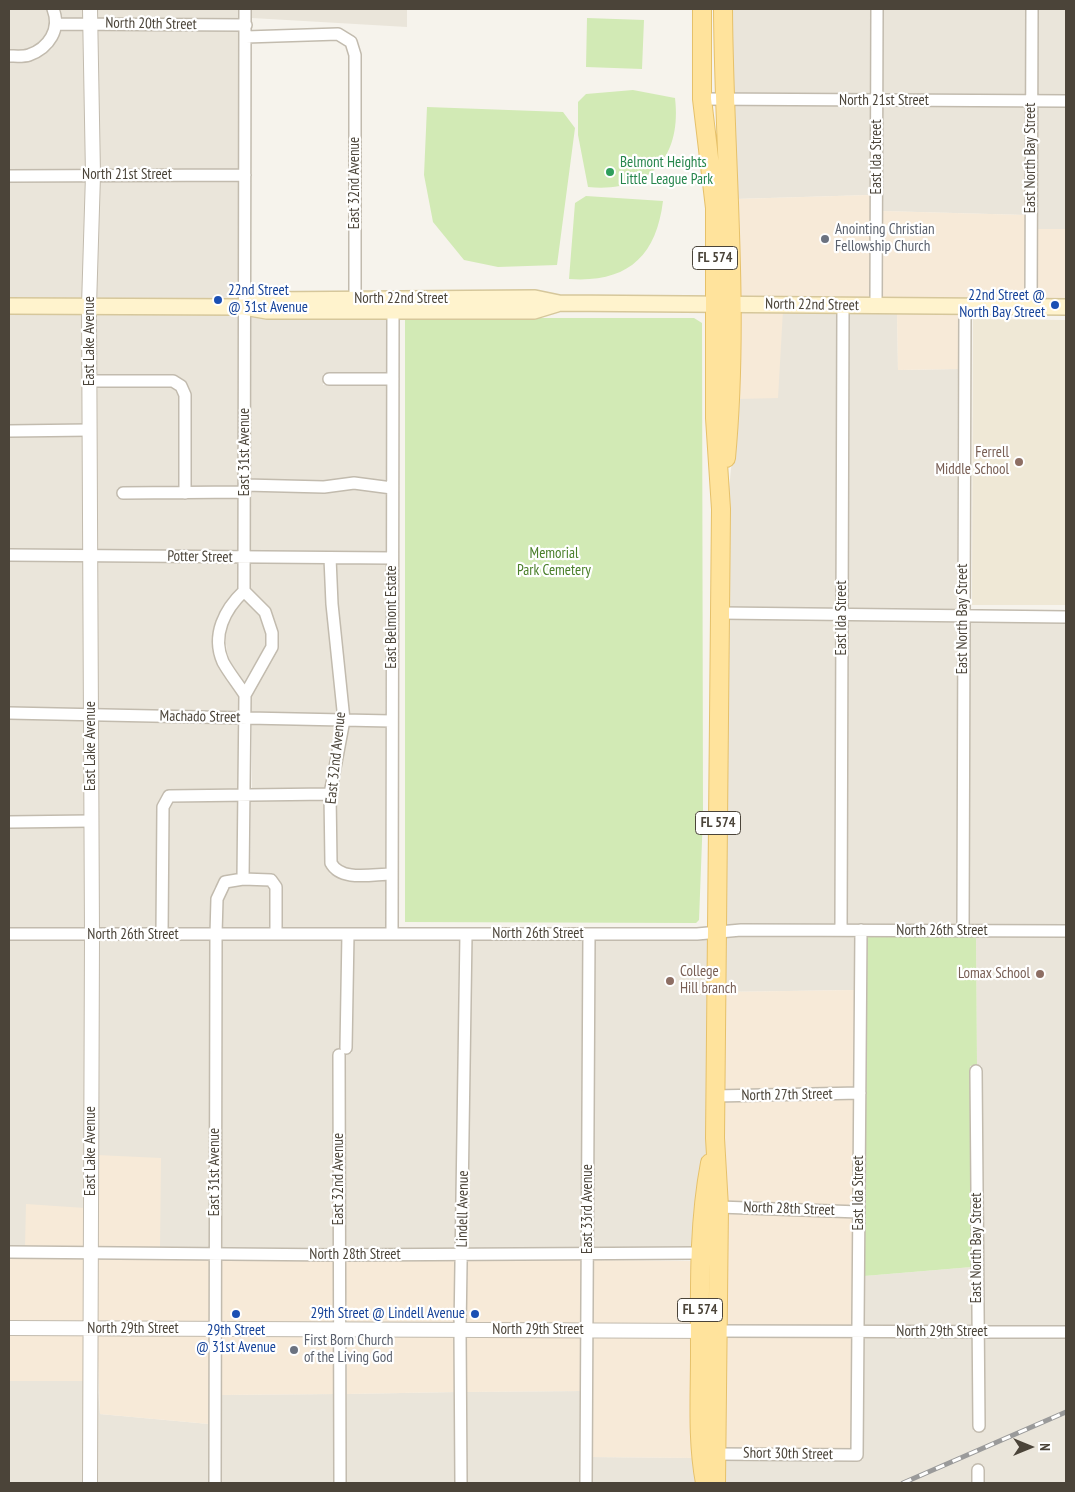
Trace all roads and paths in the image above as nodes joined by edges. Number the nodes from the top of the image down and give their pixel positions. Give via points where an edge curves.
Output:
1 (53, 9) edge
2 (90, 9) edge
3 (246, 9) edge
4 (702, 9) edge
5 (723, 9) edge
6 (877, 9) edge
7 (1032, 9) edge
8 (90, 23) junction
9 (57, 24) junction
10 (246, 31) junction
11 (355, 55) joint
12 (9, 56) edge
13 (702, 99) junction
14 (724, 100) junction
15 (877, 101) junction
16 (1032, 101) junction
17 (1066, 101) edge
18 (93, 174) junction
19 (245, 175) junction
20 (9, 176) edge
21 (715, 303) junction
22 (733, 303) junction
23 (392, 305) junction
24 (9, 306) edge
25 (89, 306) junction
26 (244, 306) junction
27 (354, 306) junction
28 (843, 306) junction
29 (876, 306) junction
30 (965, 307) junction
31 (1031, 307) junction
32 (1066, 307) edge
33 (329, 379) dead end
34 (392, 379) junction
35 (90, 381) junction
36 (90, 430) junction
37 (9, 431) edge
38 (392, 488) junction
39 (245, 489) junction
40 (123, 493) dead end
41 (184, 493) junction
42 (721, 509) junction
43 (9, 555) edge
44 (90, 556) junction
45 (245, 558) junction
46 (330, 558) junction
47 (392, 558) junction
48 (244, 591) junction
49 (721, 613) junction
50 (842, 614) junction
51 (963, 616) junction
52 (1066, 617) edge
53 (245, 695) junction
54 (9, 713) edge
55 (90, 714) junction
56 (246, 718) junction
57 (344, 720) junction
58 (391, 721) junction
59 (246, 794) junction
60 (330, 794) junction
61 (91, 821) junction
62 (9, 822) edge
63 (391, 874) junction
64 (244, 879) junction
65 (841, 930) junction
66 (860, 930) junction
67 (963, 931) junction
68 (1066, 931) edge
69 (716, 932) junction
70 (9, 934) edge
71 (162, 934) junction
72 (216, 934) junction
73 (276, 934) junction
74 (348, 934) junction
75 (392, 934) junction
76 (466, 934) junction
77 (588, 934) junction
78 (92, 935) junction
79 (976, 1071) dead end
80 (860, 1093) junction
81 (715, 1096) junction
82 (715, 1138) junction
83 (719, 1207) junction
84 (859, 1212) junction
85 (9, 1252) edge
86 (91, 1253) junction
87 (700, 1253) junction
88 (215, 1254) junction
89 (462, 1254) junction
90 (339, 1255) junction
91 (588, 1255) junction
92 (9, 1328) edge
93 (91, 1328) junction
94 (215, 1329) junction
95 (341, 1329) junction
96 (460, 1330) junction
97 (587, 1330) junction
98 (700, 1331) junction
99 (718, 1331) junction
100 (978, 1331) junction
101 (858, 1332) junction
102 (1066, 1332) edge
103 (979, 1426) dead end
104 (718, 1454) junction
105 (857, 1455) joint
106 (978, 1470) dead end
107 (90, 1483) edge
108 (215, 1483) edge
109 (340, 1483) edge
110 (461, 1483) edge
111 (586, 1483) edge
112 (705, 1483) edge
113 (716, 1483) edge
114 (978, 1483) edge

1 - 9 street
2 - 8 street, East Lake Avenue
3 - 10 street, East 31st Avenue
4 - 13 main road, FL 574
5 - 14 main road, FL 574
6 - 15 street, East Ida Street
7 - 16 street, East North Bay Street
8 - 9 street, North 20th Street
8 - 10 street, North 20th Street
8 - 18 street, East Lake Avenue
9 - 12 street via 48,44 28,56
10 - 11 street, North 20th Street via 338,34 351,42
10 - 19 street, East 31st Avenue
11 - 27 street, East 32nd Avenue
13 - 14 street, North 21st Street
13 - 21 main road, FL 574 via 715,208
14 - 15 street, North 21st Street
14 - 22 main road, FL 574
15 - 16 street, North 21st Street
15 - 29 street, East Ida Street
16 - 17 street, North 21st Street
16 - 31 street, East North Bay Street
18 - 19 street, North 21st Street
18 - 20 street, North 21st Street
18 - 25 street, East Lake Avenue
19 - 26 street, East 31st Avenue
21 - 22 main road, North 22nd Street
21 - 23 main road, North 22nd Street via 558,304 534,311
21 - 42 main road, FL 574 via 715,418
22 - 28 main road, North 22nd Street
22 - 42 main road, FL 574 via 732,400
23 - 27 main road, North 22nd Street
23 - 34 street, East Belmont Estate
24 - 25 main road, North 22nd Street
25 - 26 main road, North 22nd Street
25 - 35 street, East Lake Avenue
26 - 27 main road, North 22nd Street via 267,311
26 - 39 street, East 31st Avenue
28 - 29 main road, North 22nd Street
28 - 50 street, East Ida Street
29 - 30 main road, North 22nd Street
30 - 31 main road, North 22nd Street
30 - 51 street, East North Bay Street
31 - 32 main road, North 22nd Street
33 - 34 street
34 - 38 street, East Belmont Estate
35 - 36 street, East Lake Avenue
35 - 41 street via 173,381 181,386 185,395
36 - 37 street
36 - 44 street, East Lake Avenue
38 - 39 street via 354,483
38 - 47 street, East Belmont Estate
39 - 41 street
39 - 45 street, East 31st Avenue
40 - 41 street
42 - 49 main road, FL 574
43 - 44 street, Potter Street
44 - 45 street, Potter Street
44 - 55 street, East Lake Avenue
45 - 46 street, Potter Street
45 - 48 street, East 31st Avenue
46 - 47 street, Potter Street
46 - 57 street, East 32nd Avenue
47 - 58 street, East Belmont Estate
48 - 53 street via 224,615 219,636 222,660
48 - 53 street via 265,612 272,633 272,647
49 - 50 street
49 - 69 main road, FL 574
50 - 51 street
50 - 65 street, East Ida Street
51 - 52 street
51 - 67 street, East North Bay Street
53 - 56 street
54 - 55 street, Machado Street
55 - 56 street, Machado Street
55 - 61 street, East Lake Avenue
56 - 57 street, Machado Street
56 - 59 street
57 - 58 street, Machado Street
57 - 60 street, East 32nd Avenue
58 - 63 street, East Belmont Estate
59 - 60 street
59 - 64 street
59 - 71 street via 174,794 165,800
60 - 63 street, East 32nd Avenue via 331,864 334,870 346,875
61 - 62 street
61 - 78 street, East Lake Avenue
63 - 75 street, East Belmont Estate
64 - 72 street, East 31st Avenue via 225,882 220,889
64 - 73 street, East 31st Avenue via 267,878 274,883
65 - 66 street, North 26th Street
65 - 69 street, North 26th Street
66 - 67 street, North 26th Street
66 - 80 street, East Ida Street
67 - 68 street, North 26th Street
69 - 77 street, North 26th Street
69 - 81 main road, FL 574
70 - 78 street, North 26th Street
71 - 72 street, North 26th Street
71 - 78 street, North 26th Street
72 - 73 street, North 26th Street
72 - 88 street, East 31st Avenue
73 - 74 street, North 26th Street
74 - 75 street, North 26th Street
74 - 90 street, East 32nd Avenue via 342,1052
75 - 76 street, North 26th Street
76 - 77 street, North 26th Street
76 - 89 street, Lindell Avenue
77 - 91 street, East 33rd Avenue
78 - 86 street, East Lake Avenue
79 - 100 street, East North Bay Street
80 - 81 street, North 27th Street
80 - 84 street, East Ida Street
81 - 82 main road, FL 574
82 - 83 main road, FL 574
82 - 87 main road, FL 574 via 705,1189
83 - 84 street, North 28th Street
83 - 99 main road, FL 574
84 - 101 street, East Ida Street
85 - 86 street, North 28th Street
86 - 88 street, North 28th Street
86 - 93 street, East Lake Avenue
87 - 91 street, North 28th Street
87 - 98 main road, FL 574
88 - 90 street, North 28th Street
88 - 94 street, East 31st Avenue
89 - 90 street, North 28th Street
89 - 91 street, North 28th Street
89 - 96 street, Lindell Avenue
90 - 95 street, East 32nd Avenue
91 - 97 street, East 33rd Avenue
92 - 93 street, North 29th Street
93 - 94 street, North 29th Street
93 - 107 street, East Lake Avenue
94 - 95 street, North 29th Street
94 - 108 street, East 31st Avenue
95 - 96 street, North 29th Street
95 - 109 street, East 32nd Avenue
96 - 97 street, North 29th Street
96 - 110 street, Lindell Avenue
97 - 98 street, North 29th Street
97 - 111 street, East 33rd Avenue
98 - 99 street, North 29th Street
98 - 112 main road, FL 574 via 700,1440
99 - 101 street, North 29th Street
99 - 104 main road, FL 574
100 - 101 street, North 29th Street
100 - 102 street, North 29th Street
100 - 103 street, East North Bay Street
101 - 105 street, East Ida Street
104 - 105 street, Short 30th Street
104 - 113 main road, FL 574
106 - 114 street

